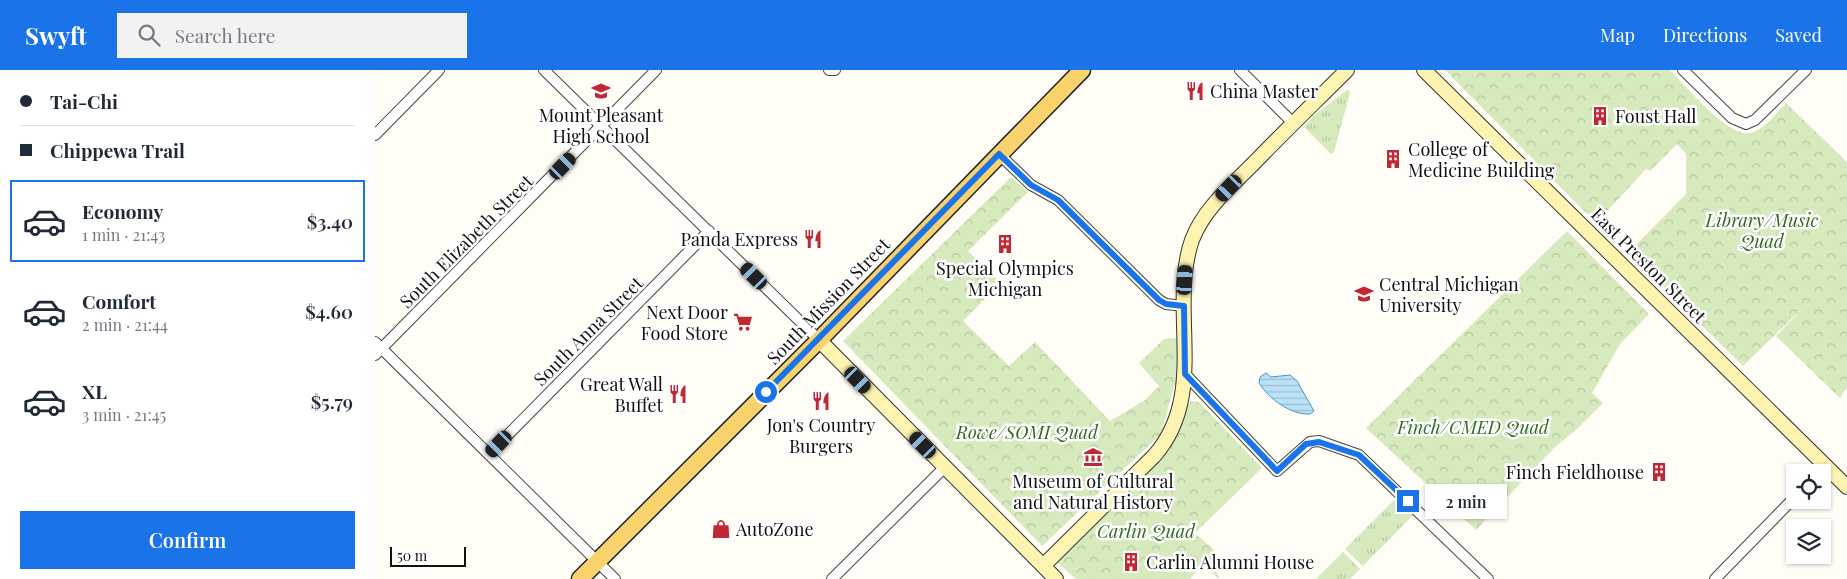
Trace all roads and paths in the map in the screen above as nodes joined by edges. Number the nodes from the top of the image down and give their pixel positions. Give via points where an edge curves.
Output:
1 (439, 70) edge
2 (544, 70) edge
3 (656, 70) edge
4 (829, 70) edge
5 (835, 70) edge
6 (1081, 70) edge
7 (1240, 70) edge
8 (1347, 70) edge
9 (1424, 70) edge
10 (1683, 70) edge
11 (1806, 70) edge
12 (1293, 123) junction
13 (602, 126) junction
14 (375, 135) edge
15 (999, 154) junction
16 (709, 231) junction
17 (1184, 306) junction
18 (819, 340) junction
19 (377, 349) edge
20 (1185, 374) junction
21 (489, 454) junction
22 (1818, 464) edge
23 (945, 467) junction
24 (1831, 475) edge
25 (1847, 487) edge
26 (1786, 507) edge
27 (597, 562) junction
28 (1043, 566) junction
29 (580, 579) edge
30 (615, 579) edge
31 (832, 579) edge
32 (1056, 579) edge
33 (1488, 579) edge
34 (1715, 579) edge

1 - 14 street
2 - 13 street
3 - 13 street, South Elizabeth Street
4 - 5 street
6 - 15 main road, South Mission Street
7 - 12 street
8 - 12 street
9 - 22 street, East Preston Street
10 - 11 street via 1731,118 1746,124 1755,120
12 - 17 street via 1203,220 1189,254
13 - 16 street
13 - 19 street, South Elizabeth Street
15 - 17 street via 1031,185 1058,200 1159,300
15 - 18 main road, South Mission Street
16 - 18 street
16 - 21 street, South Anna Street
17 - 20 street
18 - 23 street
18 - 27 main road, South Mission Street
19 - 21 street
20 - 28 street via 1182,401 1159,450
20 - 33 street via 1277,471 1310,442 1359,455
21 - 27 street
23 - 28 street
23 - 31 street
24 - 25 street, East Preston Street
26 - 34 street
27 - 29 main road, South Mission Street
27 - 30 street
28 - 32 street

